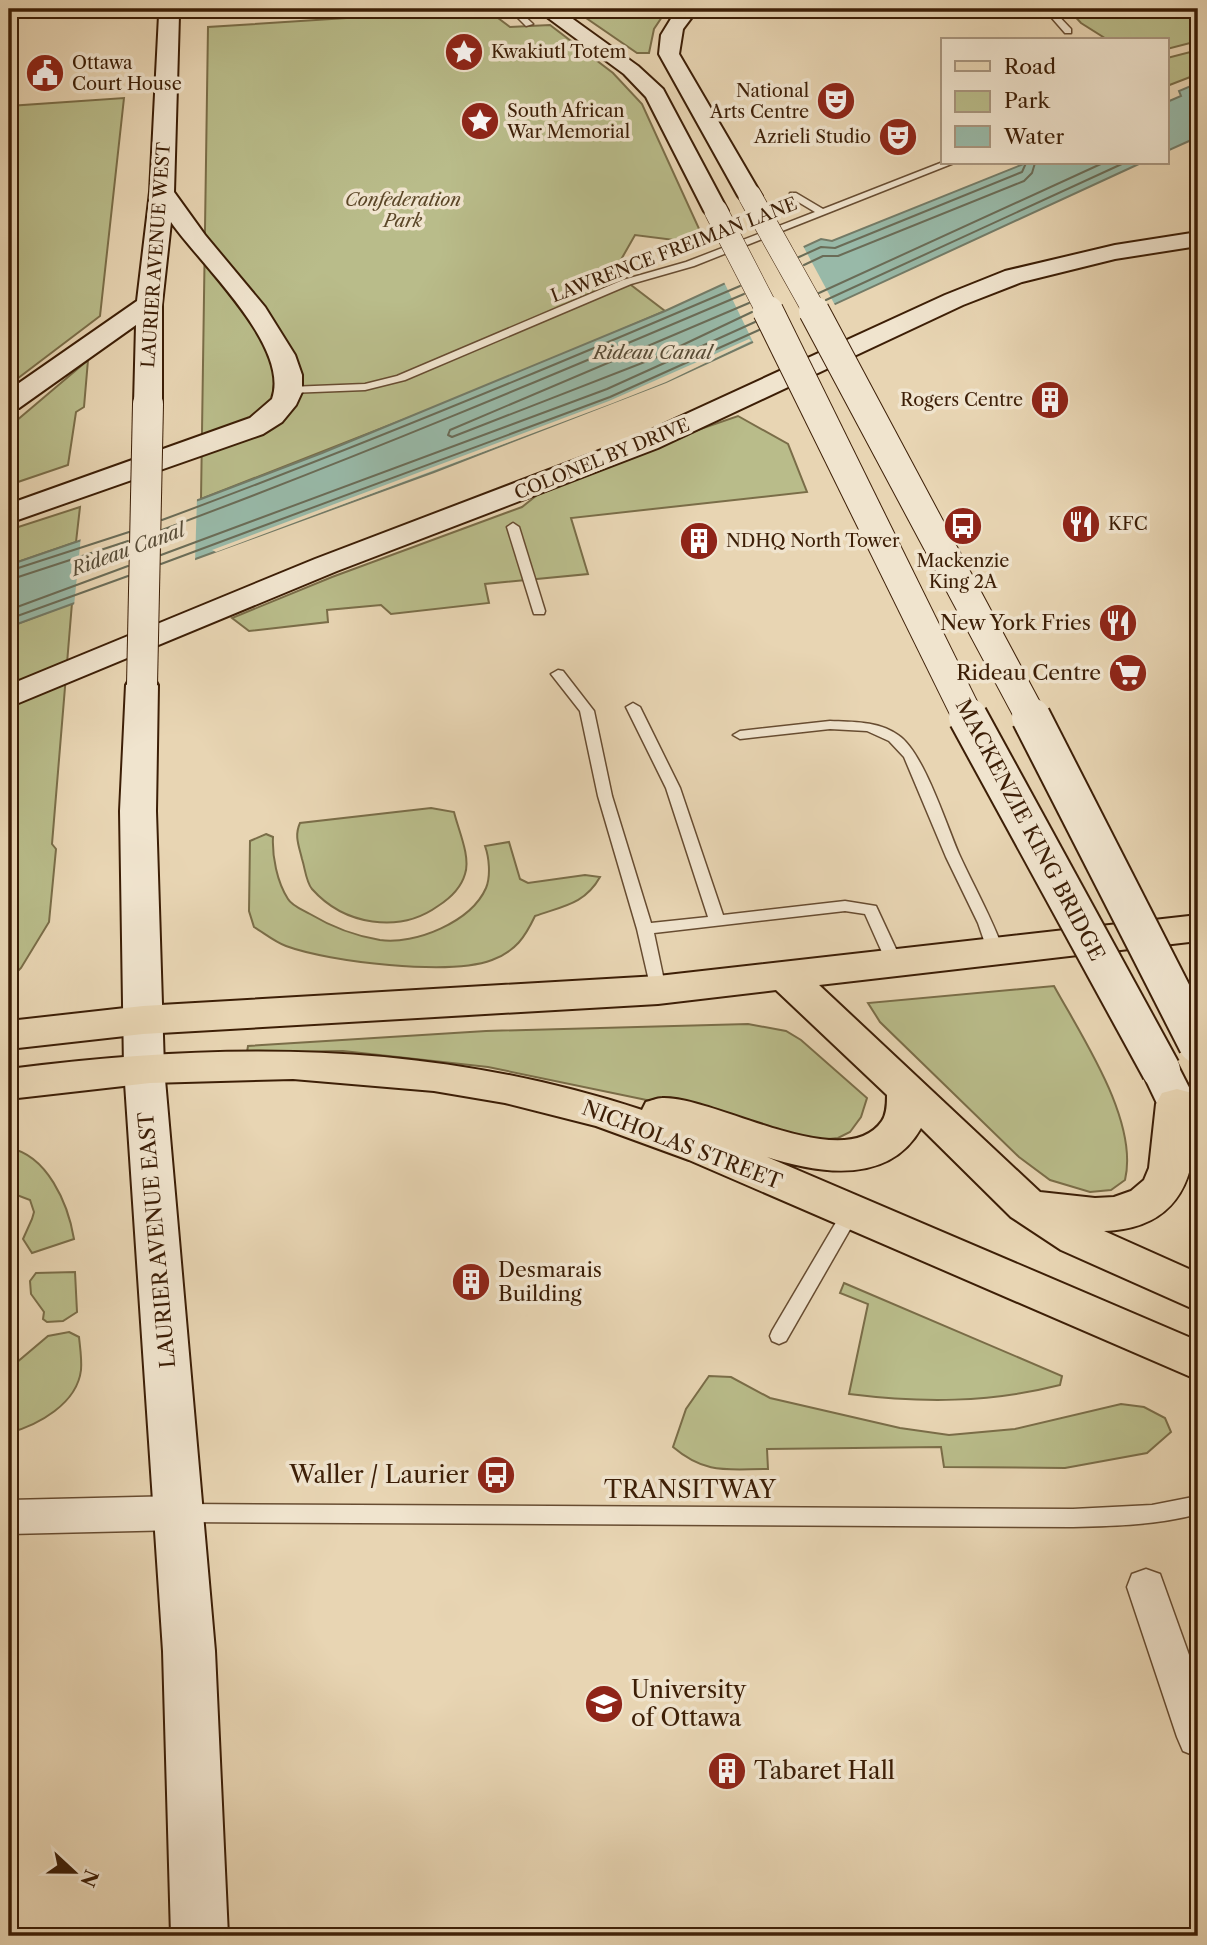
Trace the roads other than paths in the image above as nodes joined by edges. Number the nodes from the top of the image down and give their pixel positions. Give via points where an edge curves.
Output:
1 (169, 9) edge
2 (202, 9) edge
3 (513, 9) edge
4 (546, 9) edge
5 (688, 9) edge
6 (1048, 9) edge
7 (9, 11) edge
8 (529, 24) dead end
9 (1068, 31) dead end
10 (946, 164) edge
11 (162, 192) junction
12 (793, 195) dead end
13 (822, 212) junction
14 (1196, 228) edge
15 (149, 304) junction
16 (289, 390) junction
17 (9, 402) edge
18 (9, 514) edge
19 (513, 527) dead end
20 (143, 542) joint
21 (539, 611) dead end
22 (9, 673) edge
23 (558, 674) dead end
24 (9, 697) edge
25 (633, 707) dead end
26 (740, 736) dead end
27 (717, 920) junction
28 (1198, 928) edge
29 (645, 929) junction
30 (996, 952) junction
31 (895, 964) junction
32 (786, 977) junction
33 (658, 990) junction
34 (143, 1020) junction
35 (9, 1035) edge
36 (1198, 1044) edge
37 (144, 1068) junction
38 (9, 1084) edge
39 (1169, 1087) junction
40 (908, 1090) junction
41 (572, 1104) junction
42 (1198, 1147) edge
43 (1026, 1205) junction
44 (851, 1212) junction
45 (1198, 1293) edge
46 (779, 1336) dead end
47 (1198, 1361) edge
48 (1198, 1505) edge
49 (179, 1513) junction
50 (9, 1517) edge
51 (1146, 1587) dead end
52 (1198, 1737) edge
53 (200, 1936) edge

1 - 2 main road
1 - 7 main road
1 - 11 main road, LAURIER AVENUE WEST
3 - 8 lane
4 - 39 main road, MACKENZIE KING BRIDGE, bridge via 631,70 655,94 947,676
5 - 36 main road, bridge via 673,29 669,54 934,531
6 - 9 lane
10 - 13 lane, LAWRENCE FREIMAN LANE
11 - 15 main road, LAURIER AVENUE WEST
11 - 16 main road via 274,340 281,351
12 - 13 lane
13 - 16 lane, LAWRENCE FREIMAN LANE via 690,264 627,282 401,378 365,387
14 - 22 main road, COLONEL BY DRIVE via 1113,235 996,269 640,433
14 - 24 main road, COLONEL BY DRIVE via 1014,276 648,442 326,565
15 - 17 main road
15 - 20 main road, LAURIER AVENUE WEST, bridge
16 - 18 main road via 276,412 247,431
19 - 21 lane
20 - 34 main road, LAURIER AVENUE EAST, bridge via 138,811
23 - 29 lane via 587,711 605,796
25 - 27 lane via 673,788
26 - 30 lane via 830,725 869,727 894,738 910,756
27 - 29 lane
27 - 31 lane via 845,906 871,910
28 - 30 main road
29 - 33 lane
30 - 31 main road
31 - 32 main road
32 - 33 main road
32 - 40 main road
33 - 34 main road
34 - 35 main road
34 - 37 main road, LAURIER AVENUE EAST
37 - 38 main road, NICHOLAS STREET
37 - 41 main road, NICHOLAS STREET via 241,1063 383,1071 478,1084
37 - 49 main road, LAURIER AVENUE EAST
39 - 42 main road, MACKENZIE KING BRIDGE
39 - 43 main road via 1168,1176 1152,1199 1133,1210 1097,1217
40 - 41 main road via 900,1129 875,1150 828,1156 635,1107
40 - 43 main road
41 - 44 main road, NICHOLAS STREET via 705,1151
43 - 45 main road via 1076,1238
44 - 46 lane
44 - 47 main road, NICHOLAS STREET
48 - 49 lane, TRANSITWAY via 1173,1513 1085,1518
49 - 50 street
49 - 53 main road, LAURIER AVENUE EAST via 196,1784
51 - 52 street

